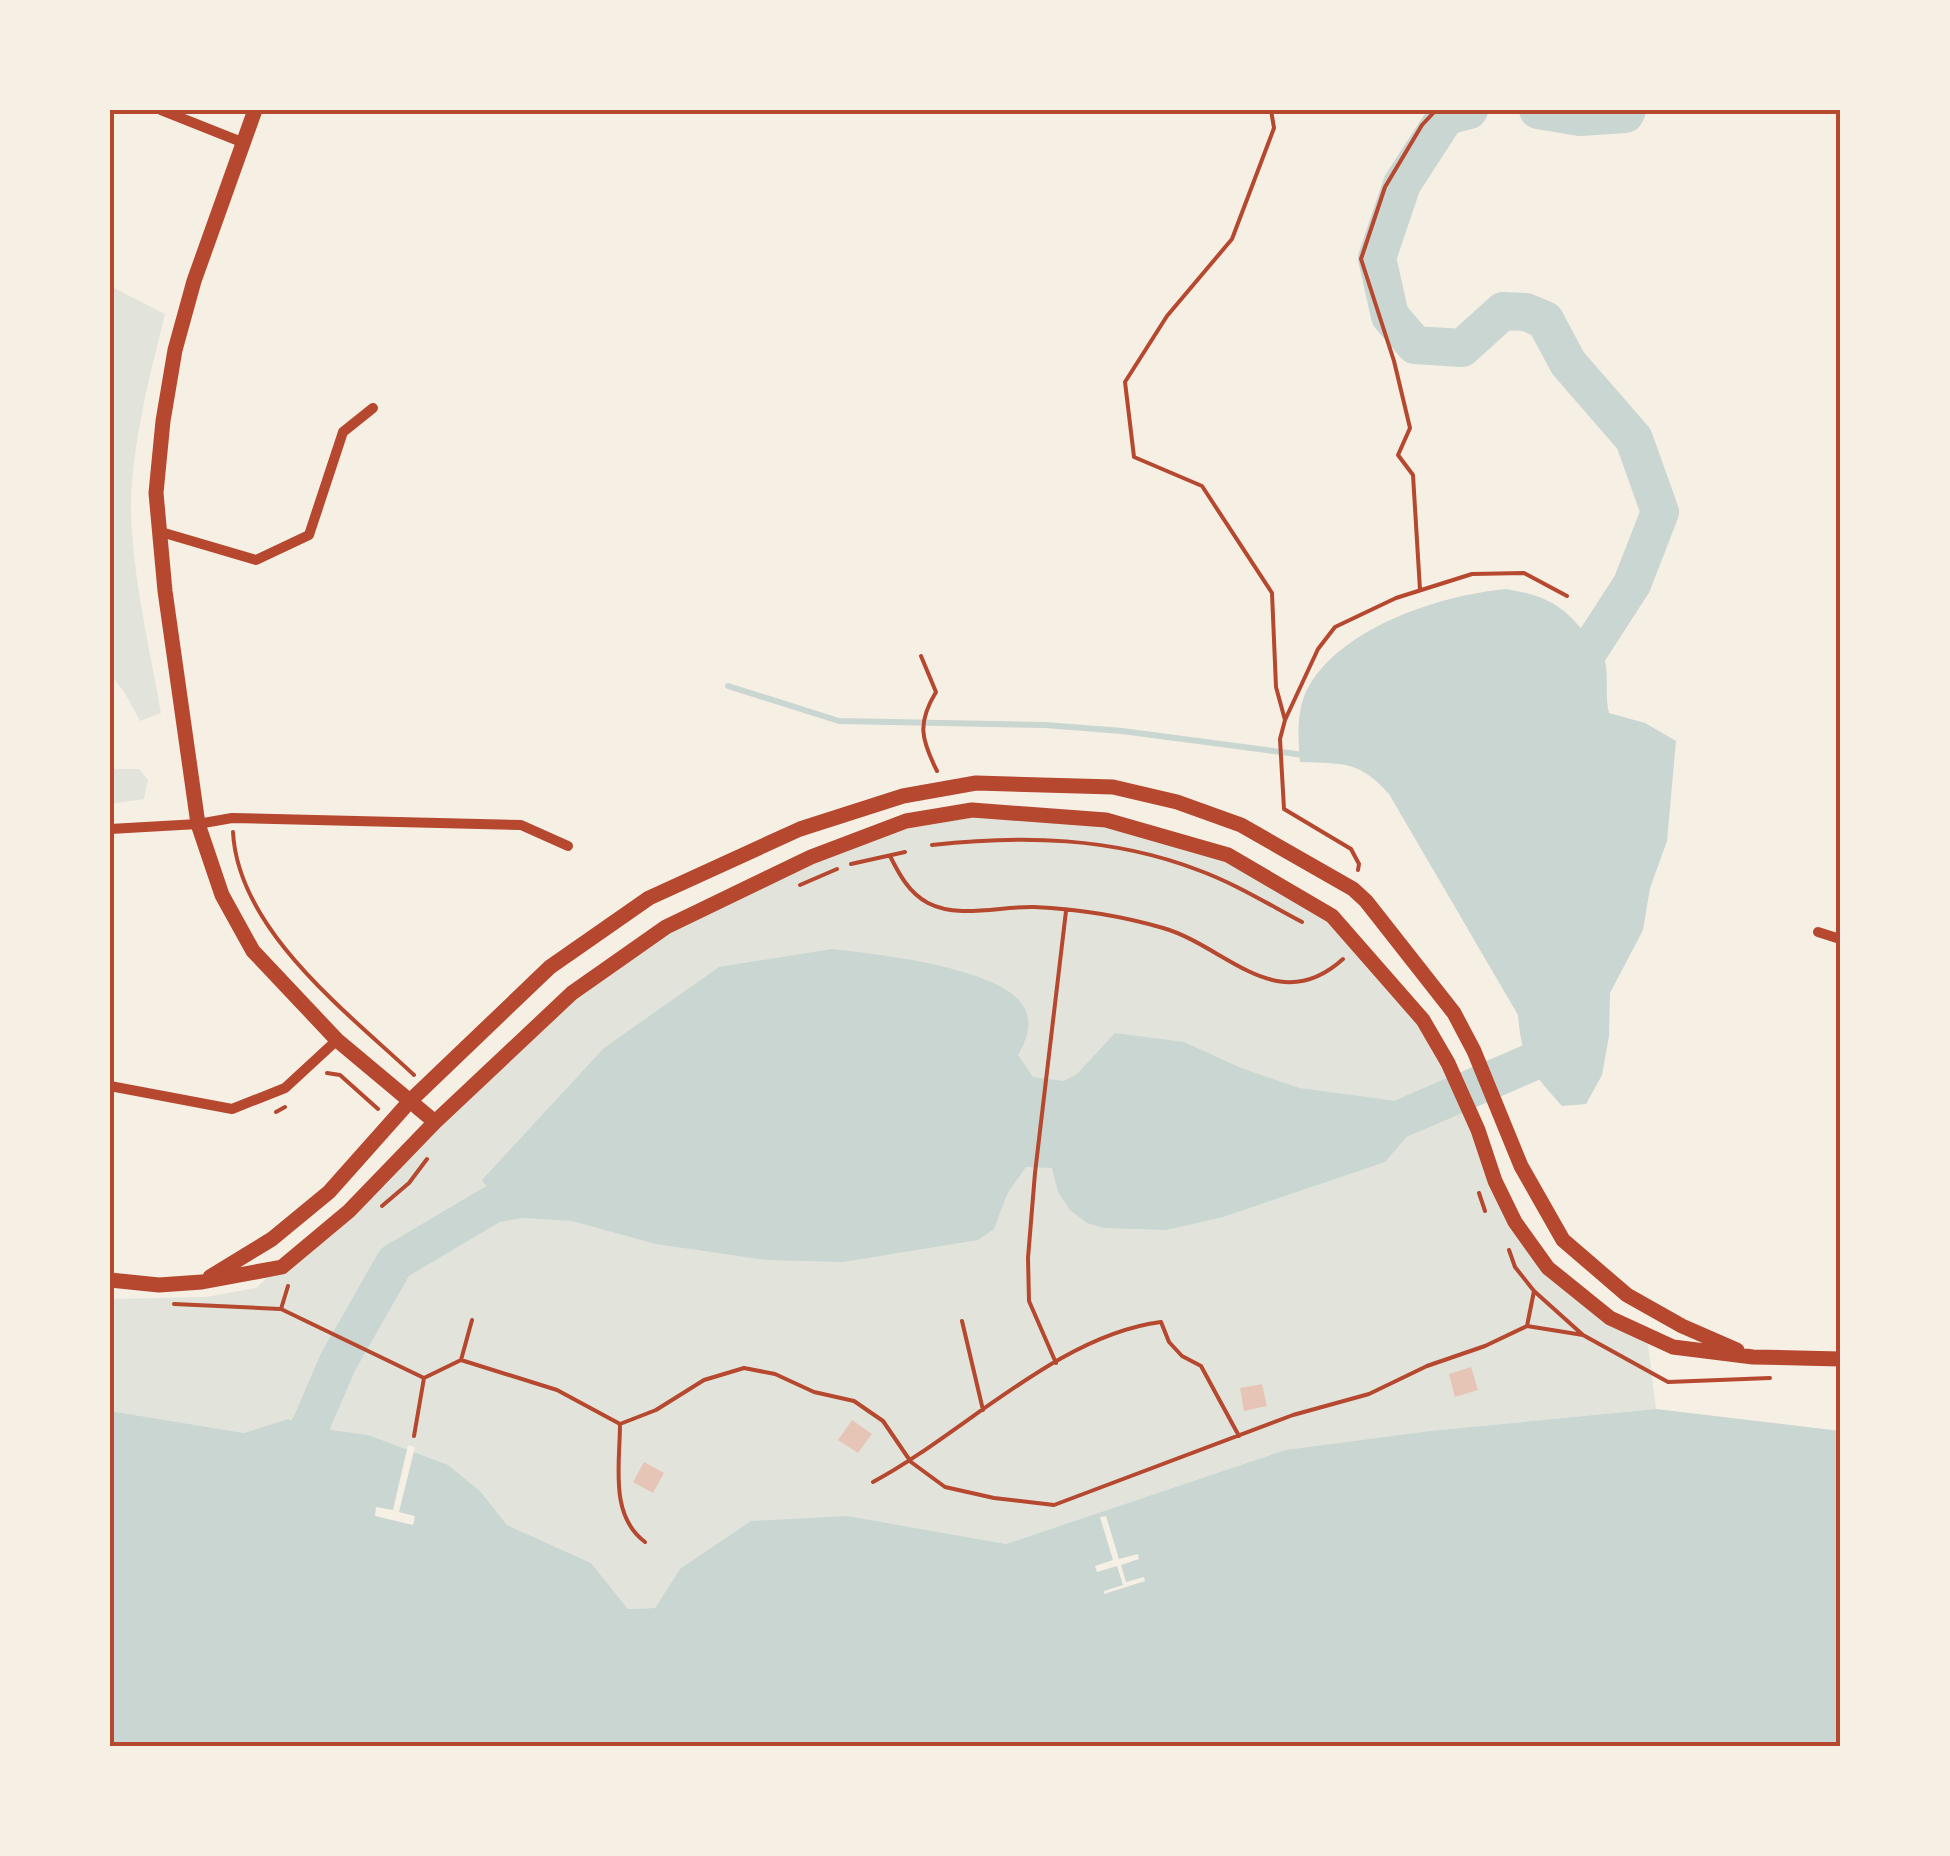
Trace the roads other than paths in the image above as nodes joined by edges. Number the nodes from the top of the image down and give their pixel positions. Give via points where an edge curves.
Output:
1 (161, 110) edge
2 (254, 110) edge
3 (244, 143) junction
4 (374, 408) dead end
5 (161, 532) junction
6 (198, 824) junction
7 (110, 829) edge
8 (568, 846) dead end
9 (1818, 932) dead end
10 (1840, 939) edge
11 (337, 1040) junction
12 (110, 1086) edge
13 (410, 1101) junction
14 (435, 1122) junction
15 (110, 1280) edge
16 (202, 1282) junction
17 (1754, 1357) junction
18 (1840, 1359) edge

1 - 3 street
2 - 3 street
3 - 5 street via 176,350 156,492
4 - 5 street via 343,432 309,536 256,560
5 - 6 street
6 - 7 street
6 - 8 street via 232,818 521,824
6 - 11 street via 222,895 253,951
9 - 10 street
11 - 12 street via 285,1088 232,1109
11 - 13 street
13 - 14 street
13 - 16 street via 330,1192 272,1240
13 - 17 street via 550,967 649,898 800,829 902,796 976,783 1113,786 1241,825 1366,901 1454,1013 1521,1166 1563,1240 1627,1295
14 - 16 street via 349,1211 282,1267
14 - 17 street via 572,993 666,927 812,857 906,821 972,810 1106,820 1228,855 1332,916 1424,1020 1515,1222 1548,1268 1610,1318 1646,1336
15 - 16 street
17 - 18 street

